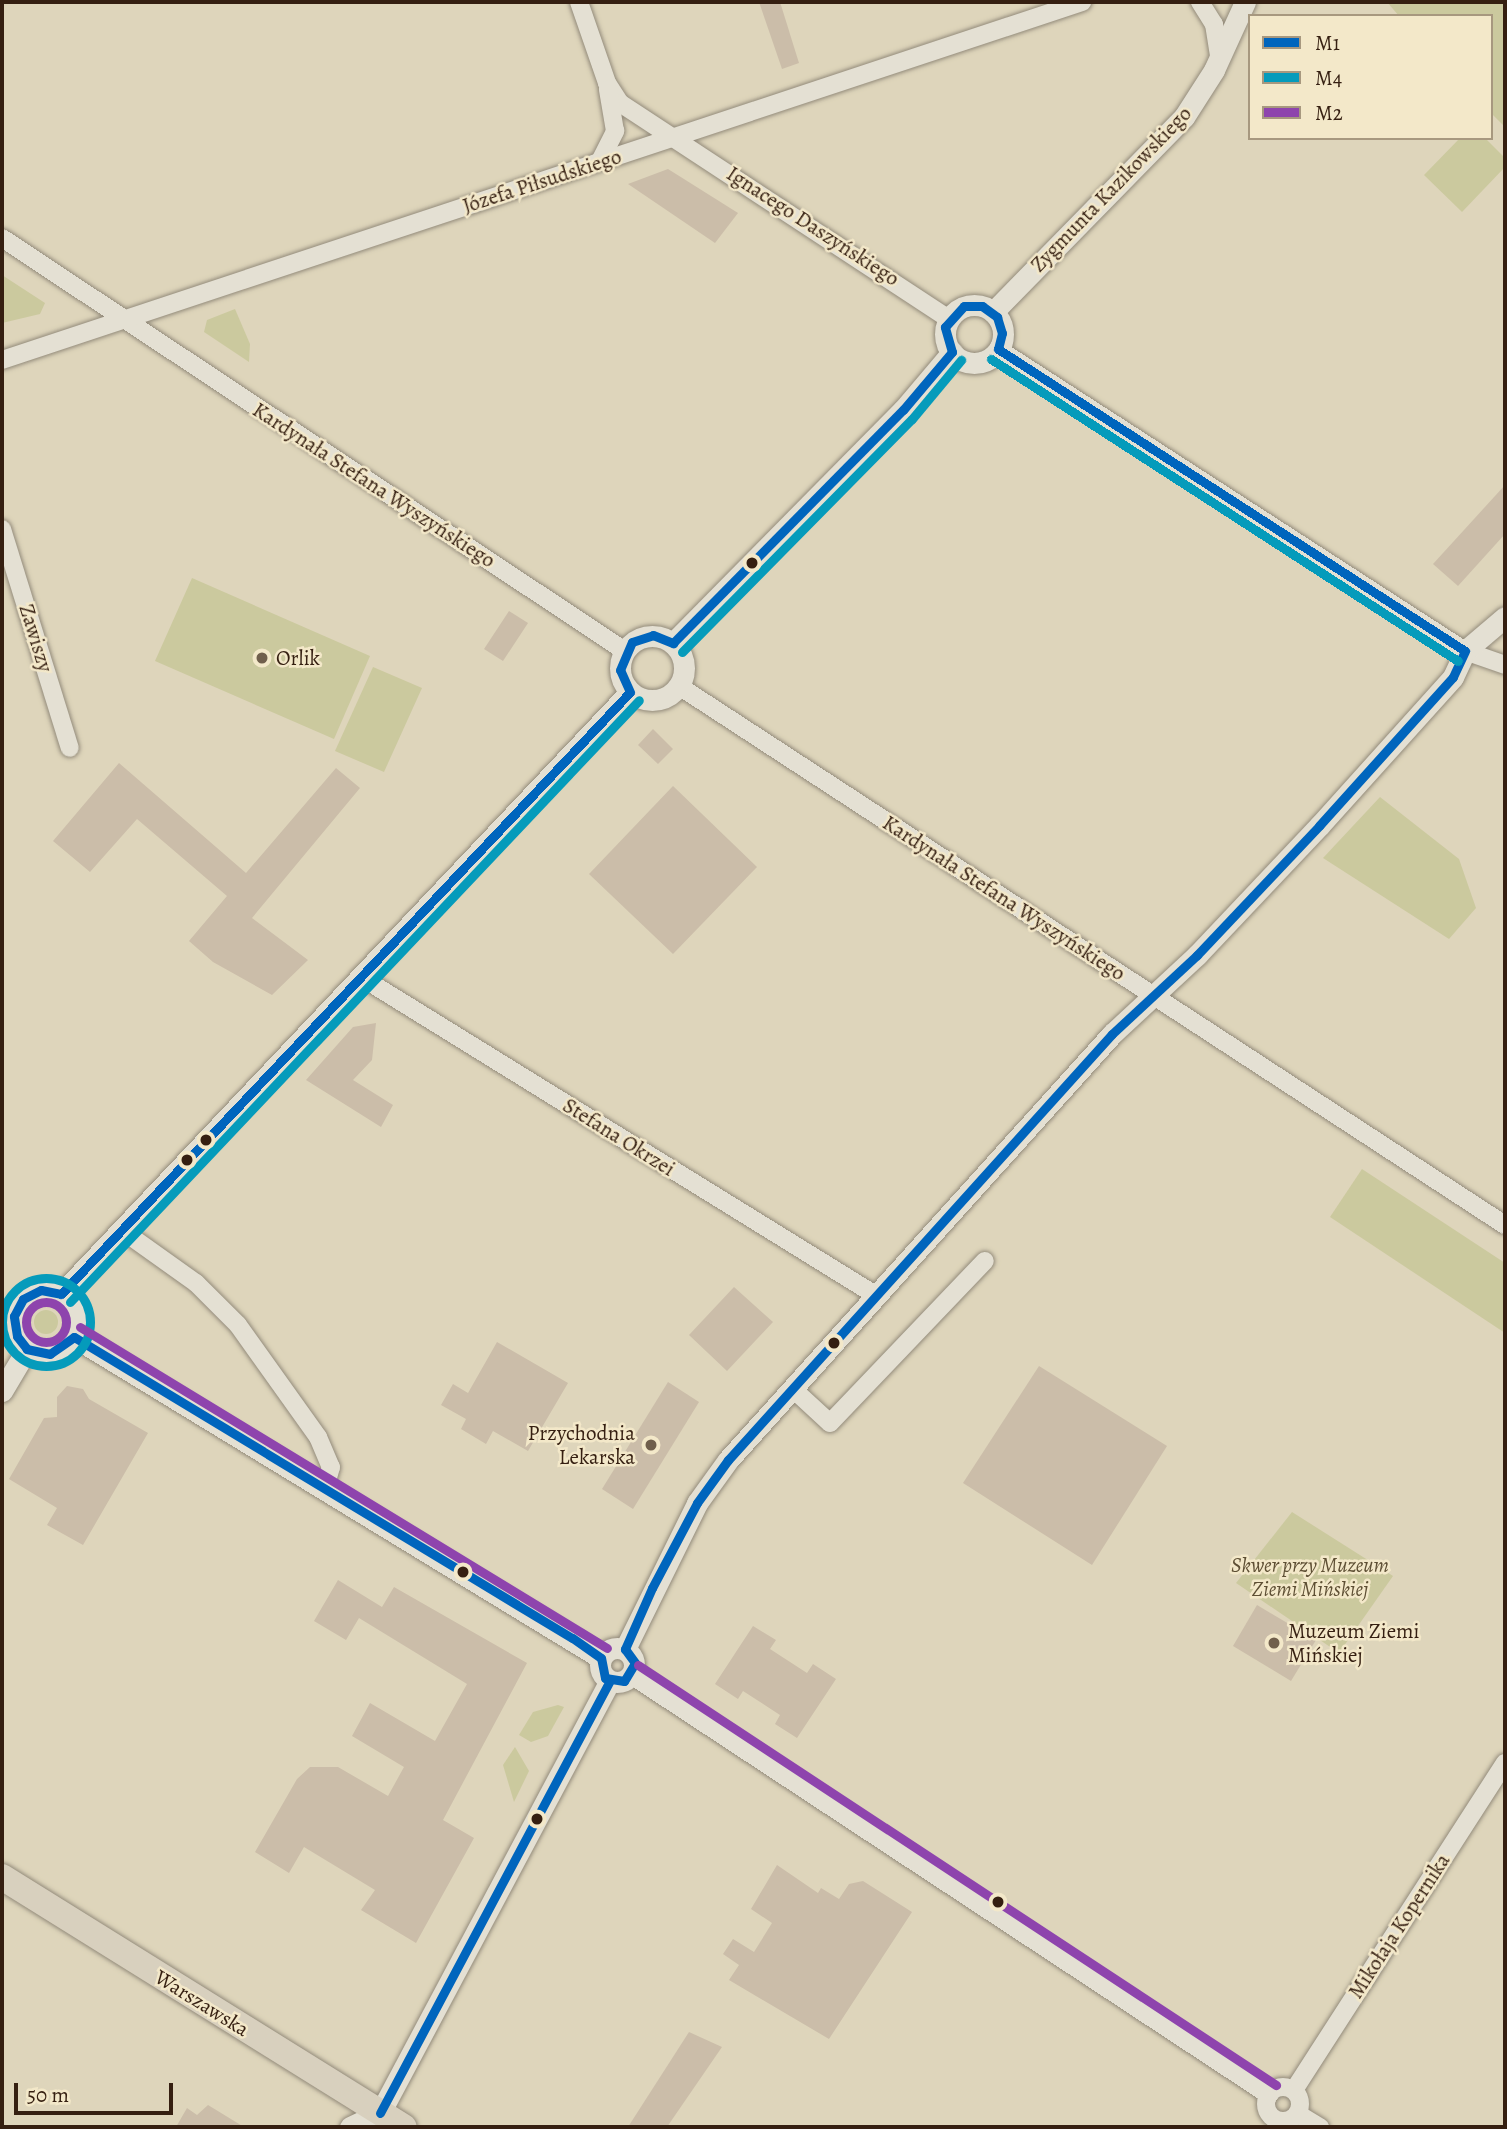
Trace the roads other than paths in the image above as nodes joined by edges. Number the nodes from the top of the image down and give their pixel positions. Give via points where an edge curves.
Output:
1 (579, 2) edge
2 (1082, 2) edge
3 (1200, 2) edge
4 (1245, 2) edge
5 (1219, 57) junction
6 (607, 83) junction
7 (676, 137) junction
8 (600, 161) junction
9 (2, 238) edge
10 (993, 312) junction
11 (949, 318) junction
12 (122, 319) junction
13 (998, 349) junction
14 (952, 352) junction
15 (2, 360) edge
16 (2, 529) edge
17 (1505, 617) edge
18 (673, 643) junction
19 (625, 651) junction
20 (1465, 652) junction
21 (1505, 665) edge
22 (679, 686) junction
23 (630, 692) junction
24 (69, 748) dead end
25 (361, 977) junction
26 (1153, 994) junction
27 (1505, 1225) edge
28 (123, 1231) junction
29 (985, 1261) dead end
30 (61, 1294) junction
31 (877, 1296) junction
32 (10, 1302) edge
33 (74, 1337) junction
34 (27, 1349) junction
35 (793, 1389) junction
36 (2, 1391) edge
37 (325, 1488) junction
38 (625, 1649) junction
39 (601, 1658) junction
40 (631, 1675) junction
41 (610, 1681) junction
42 (1505, 1763) edge
43 (2, 1877) edge
44 (1294, 2090) junction
45 (1269, 2095) junction
46 (1298, 2113) junction
47 (381, 2120) edge
48 (1272, 2123) edge
49 (350, 2127) edge
50 (403, 2127) edge
51 (1320, 2127) edge

1 - 6 street
2 - 7 street, Józefa Piłsudskiego
3 - 5 street via 1214,24
4 - 5 street, Zygmunta Kazikowskiego
5 - 10 street, Zygmunta Kazikowskiego via 1184,117
6 - 7 street, Ignacego Daszyńskiego via 620,103
6 - 8 street via 615,131
7 - 8 street, Józefa Piłsudskiego
7 - 11 street, Ignacego Daszyńskiego
8 - 12 street, Józefa Piłsudskiego
9 - 12 street, Kardynała Stefana Wyszyńskiego
10 - 11 street via 973,305
10 - 13 street via 1002,333
11 - 14 street via 945,336
12 - 15 street, Józefa Piłsudskiego
12 - 19 street, Kardynała Stefana Wyszyńskiego
13 - 14 street via 976,362
13 - 20 street
14 - 18 street via 903,410
16 - 24 street, Zawiszy
17 - 20 street
18 - 19 street via 653,635
18 - 22 street via 684,660
19 - 23 street via 620,670
20 - 21 street
20 - 26 street via 1438,695 1245,905
22 - 23 street via 652,700
22 - 26 street, Kardynała Stefana Wyszyńskiego
23 - 25 street
25 - 28 street
25 - 31 street, Stefana Okrzei
26 - 27 street, Kardynała Stefana Wyszyńskiego
26 - 31 street
28 - 30 street
28 - 37 street via 196,1283 238,1325 317,1437 331,1467
29 - 35 street via 830,1423
30 - 32 street via 41,1290
30 - 33 street via 75,1308
31 - 35 street
32 - 34 street via 14,1326
33 - 34 street via 50,1354
33 - 37 street
34 - 36 street
35 - 38 street via 712,1479
37 - 39 street
38 - 39 street via 614,1648
38 - 40 street via 635,1663
39 - 41 street via 600,1668
40 - 41 street
40 - 45 street
41 - 47 street
42 - 44 street, Mikołaja Kopernika
43 - 47 main road, Warszawska
44 - 45 street via 1283,2087
44 - 46 street via 1300,2099
45 - 48 street
46 - 48 street via 1290,2120
46 - 51 street
47 - 49 street
47 - 50 main road, Warszawska

